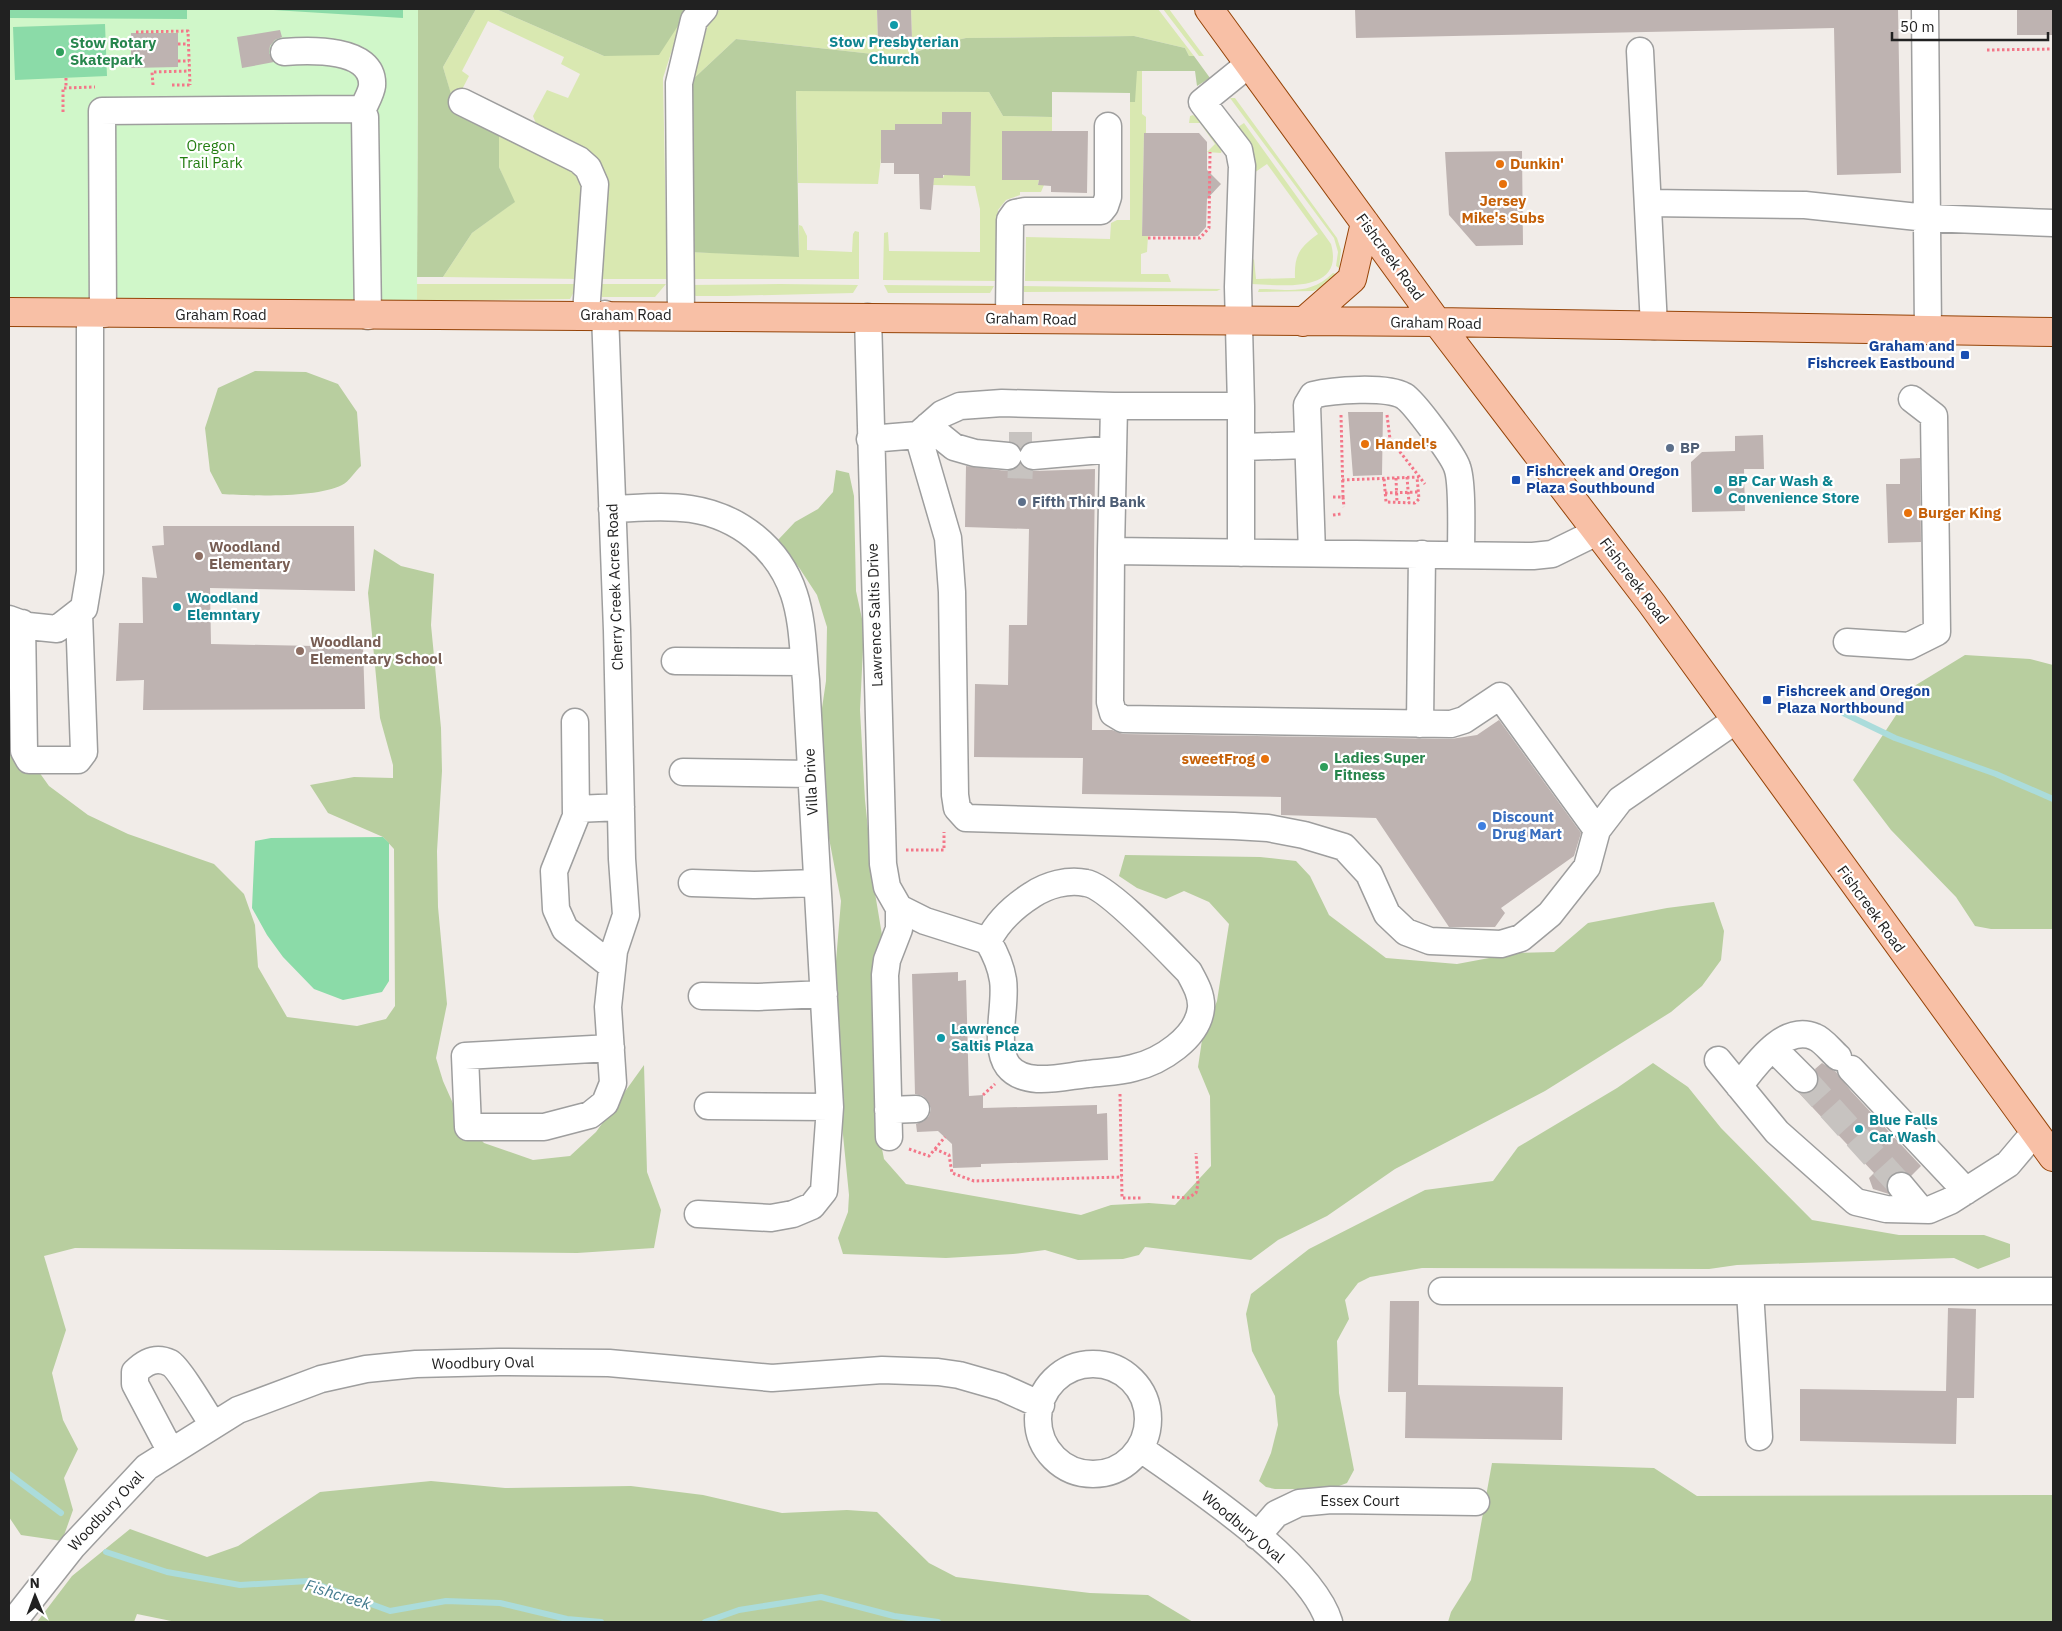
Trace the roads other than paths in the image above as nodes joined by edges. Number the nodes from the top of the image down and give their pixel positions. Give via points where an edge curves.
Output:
1 (704, 9) edge
2 (1209, 9) edge
3 (1925, 9) edge
4 (1640, 51) dead end
5 (284, 52) dead end
6 (1249, 64) junction
7 (462, 102) dead end
8 (362, 111) junction
9 (1108, 126) dead end
10 (1648, 203) junction
11 (1927, 218) junction
12 (1365, 223) junction
13 (2053, 223) edge
14 (9, 312) edge
15 (97, 314) junction
16 (596, 314) junction
17 (681, 315) junction
18 (368, 316) junction
19 (868, 317) junction
20 (1009, 319) junction
21 (1238, 322) junction
22 (1302, 322) junction
23 (1437, 322) junction
24 (1654, 326) junction
25 (1928, 331) junction
26 (2053, 332) edge
27 (1912, 400) dead end
28 (1114, 406) junction
29 (1241, 406) junction
30 (923, 430) junction
31 (870, 439) junction
32 (1308, 446) junction
33 (1243, 447) junction
34 (1113, 449) junction
35 (612, 509) junction
36 (1597, 532) junction
37 (1111, 551) junction
38 (1241, 553) junction
39 (1312, 554) junction
40 (1422, 554) junction
41 (1461, 555) junction
42 (78, 612) junction
43 (15, 621) edge
44 (1847, 642) dead end
45 (675, 661) dead end
46 (804, 662) junction
47 (1736, 720) junction
48 (575, 722) dead end
49 (1420, 724) junction
50 (683, 772) dead end
51 (810, 774) junction
52 (621, 807) junction
53 (576, 809) junction
54 (1597, 830) junction
55 (692, 883) dead end
56 (817, 883) junction
57 (899, 908) junction
58 (988, 941) junction
59 (612, 966) junction
60 (824, 994) junction
61 (702, 996) dead end
62 (611, 1048) junction
63 (1773, 1048) junction
64 (1718, 1060) dead end
65 (1804, 1079) tunnel mouth
66 (1739, 1086) junction
67 (708, 1106) dead end
68 (830, 1107) junction
69 (916, 1109) dead end
70 (888, 1110) junction
71 (2035, 1132) junction
72 (889, 1137) road end
73 (2053, 1157) edge
74 (1901, 1186) tunnel mouth
75 (1966, 1192) junction
76 (1921, 1210) junction
77 (698, 1214) dead end
78 (1442, 1291) dead end
79 (2053, 1291) edge
80 (1750, 1292) junction
81 (1041, 1405) junction
82 (214, 1425) junction
83 (1759, 1437) dead end
84 (1140, 1448) junction
85 (171, 1452) junction
86 (1476, 1502) dead end
87 (1257, 1536) junction
88 (13, 1622) edge
89 (1329, 1622) edge

1 - 17 street via 694,20 679,83
2 - 6 main road, Fishcreek Road
3 - 11 street
4 - 10 street
5 - 8 street via 326,51 354,59 369,73 372,81
6 - 12 main road, Fishcreek Road
6 - 21 street via 1202,102 1239,150 1242,166
7 - 16 street, Cherry Creek Acres Road via 570,154 588,168 595,184
8 - 15 street via 102,111
8 - 18 street via 365,117
9 - 20 street via 1108,197 1101,211 1025,211 1016,213 1010,220
10 - 11 street via 1805,205
10 - 24 street
11 - 13 street
11 - 25 street
12 - 22 main road via 1352,279
12 - 23 main road, Fishcreek Road
14 - 15 main road, Graham Road
15 - 18 main road, Graham Road
15 - 42 street via 90,572 84,608
16 - 17 main road, Graham Road
16 - 18 main road, Graham Road
16 - 35 street, Cherry Creek Acres Road
17 - 19 main road, Graham Road
19 - 20 main road, Graham Road
19 - 31 street, Lawrence Saltis Drive
20 - 21 main road, Graham Road
21 - 22 main road, Graham Road
21 - 29 street
22 - 23 main road, Graham Road
23 - 24 main road, Graham Road
23 - 36 main road, Fishcreek Road
24 - 25 main road, Graham Road
25 - 26 main road, Graham Road
27 - 44 street via 1934,416 1937,632 1909,646
28 - 29 street
28 - 30 street via 1002,403 960,406 942,414
28 - 34 street
29 - 33 street
30 - 31 street
30 - 34 street via 954,447 1020,455 1053,456
30 - 54 street via 948,538 952,592 955,795 957,808 966,818 1234,826 1304,835 1344,847 1369,874 1387,914 1406,932 1430,941 1501,944 1521,938 1550,914 1587,867
31 - 57 street, Lawrence Saltis Drive via 883,864 887,887
32 - 33 street
32 - 39 street
32 - 41 street via 1307,405 1313,395 1386,391 1404,396 1457,466
33 - 38 street
34 - 37 street
35 - 46 street, Villa Drive via 691,509 710,513 743,528 778,561 794,593
35 - 52 street, Cherry Creek Acres Road
36 - 41 street via 1552,554
36 - 47 main road, Fishcreek Road
37 - 38 street
37 - 49 street via 1110,702 1113,713 1122,719
38 - 39 street
39 - 40 street
40 - 41 street
40 - 49 street
42 - 43 street via 57,629
42 - 43 street via 84,752 78,760 29,760 24,751
45 - 46 street
46 - 51 street, Villa Drive
47 - 54 street via 1620,800
47 - 71 main road, Fishcreek Road
48 - 53 street
49 - 54 street via 1458,722 1500,696
50 - 51 street
51 - 56 street, Villa Drive
52 - 53 street
52 - 59 street, Cherry Creek Acres Road via 626,915
53 - 59 street via 554,871 556,909 564,929
55 - 56 street
56 - 60 street, Villa Drive
57 - 58 street via 925,921
57 - 70 street via 899,929 885,975
58 - 58 street via 1003,980 1002,1055 1009,1068 1021,1076 1042,1079 1119,1071 1153,1061 1177,1046 1195,1027 1200,1008 1198,989 1189,972 1106,893 1088,883 1066,882 1039,891 1021,902 996,926
59 - 62 street, Cherry Creek Acres Road via 608,1007
60 - 61 street
60 - 68 street, Villa Drive
62 - 62 street, Cherry Creek Acres Road via 613,1083 605,1103 590,1115 544,1127 468,1127 465,1056
63 - 65 street
63 - 66 street
63 - 75 street via 1783,1040 1801,1034 1815,1037 1845,1063
64 - 66 street
66 - 76 street via 1777,1132 1856,1202 1886,1209
67 - 68 street
68 - 77 street, Villa Drive via 824,1191 812,1206 794,1214 771,1218
69 - 70 street
70 - 72 street
71 - 73 main road, Fishcreek Road
71 - 75 street via 2008,1164
74 - 76 street
75 - 76 street via 1950,1202
78 - 80 street
79 - 80 street
80 - 83 street
81 - 82 street, Woodbury Oval via 1001,1386 938,1372 882,1370 772,1378 609,1363 416,1364 330,1377 274,1395 238,1410
81 - 84 street via 1038,1424 1046,1448 1052,1457 1070,1469 1092,1474 1117,1469
81 - 84 street via 1044,1395 1059,1376 1070,1369 1095,1363 1120,1370 1138,1387 1143,1399 1147,1426
82 - 85 street, Woodbury Oval
82 - 85 street via 172,1363 158,1359 144,1363 135,1372 134,1384
84 - 87 street, Woodbury Oval via 1216,1502
85 - 88 street, Woodbury Oval via 147,1468 112,1502
86 - 87 street, Essex Court via 1331,1500 1299,1503 1276,1514
87 - 89 street, Woodbury Oval via 1305,1582

